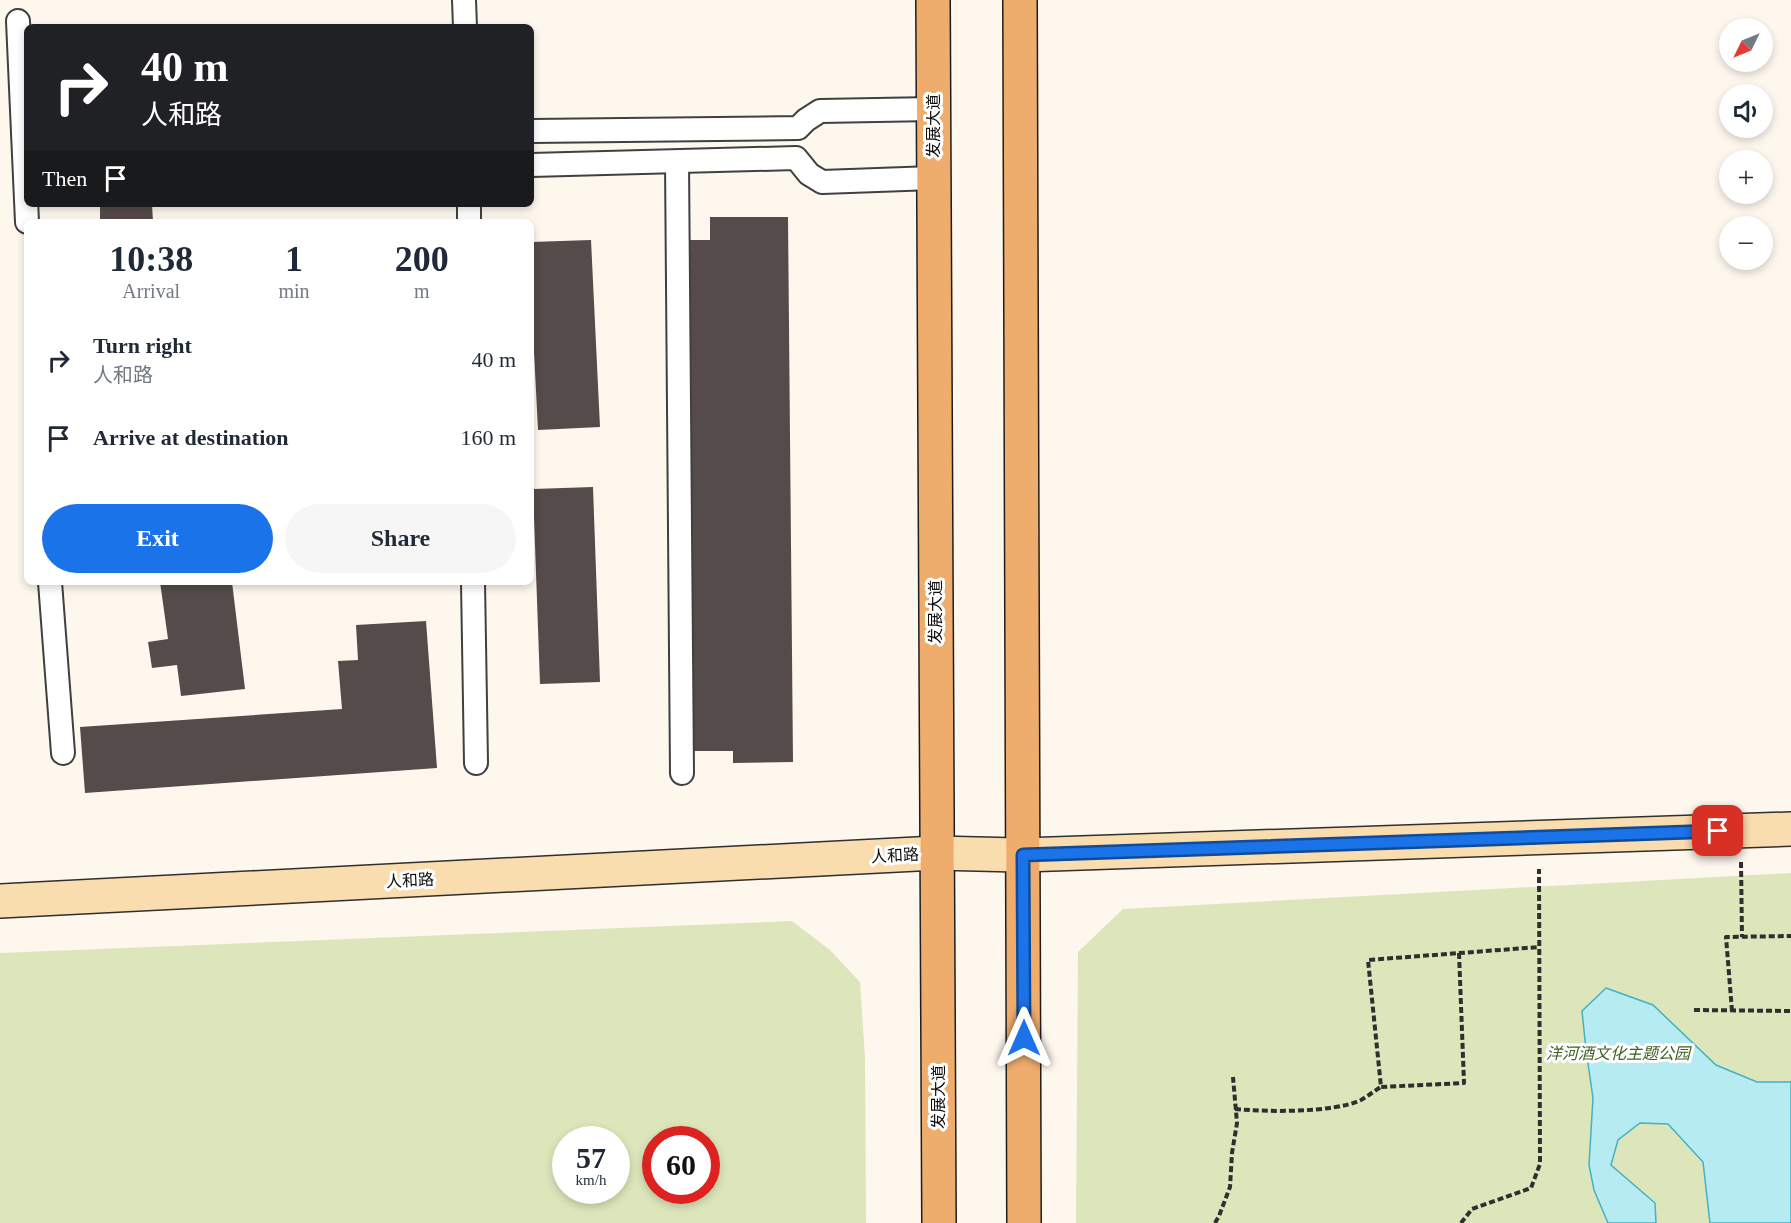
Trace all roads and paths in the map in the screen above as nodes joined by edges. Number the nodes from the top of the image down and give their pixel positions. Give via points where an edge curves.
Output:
1 (464, 0) edge
2 (933, 0) edge
3 (1020, 0) edge
4 (18, 21) dead end
5 (465, 24) edge
6 (933, 109) junction
7 (534, 131) edge
8 (24, 155) edge
9 (677, 162) junction
10 (534, 165) edge
11 (933, 178) junction
12 (50, 585) edge
13 (473, 585) edge
14 (63, 753) dead end
15 (476, 763) dead end
16 (682, 773) dead end
17 (1791, 829) edge
18 (1740, 830) junction
19 (1538, 837) junction
20 (936, 853) junction
21 (1023, 855) junction
22 (0, 901) edge
23 (1791, 936) edge
24 (1743, 937) junction
25 (1539, 947) junction
26 (1459, 953) junction
27 (1694, 1010) dead end
28 (1732, 1011) junction
29 (1791, 1011) edge
30 (1233, 1077) dead end
31 (1381, 1087) junction
32 (1235, 1109) junction
33 (939, 1223) edge
34 (1024, 1223) edge
35 (1215, 1223) edge
36 (1461, 1223) edge

1 - 5 street
2 - 6 main road, 发展大道
3 - 21 main road
4 - 8 street
6 - 7 street via 819,111 798,128
6 - 11 main road, 发展大道
9 - 10 street
9 - 11 street via 796,158 822,182
9 - 16 street
11 - 20 main road, 发展大道
12 - 14 street
13 - 15 street
17 - 18 street, 人和路
18 - 19 street, 人和路
18 - 24 path
19 - 21 street, 人和路
19 - 25 path
20 - 21 street, 人和路
20 - 22 street, 人和路
20 - 33 main road, 发展大道
21 - 34 main road
23 - 24 path
24 - 28 path via 1726,937
25 - 26 path
25 - 36 path via 1540,1164 1531,1188 1472,1209
26 - 31 path via 1464,1083
26 - 31 path via 1368,960
27 - 28 path
28 - 29 path
30 - 32 path
31 - 32 path via 1360,1101 1336,1107 1266,1112
32 - 35 path via 1230,1187

